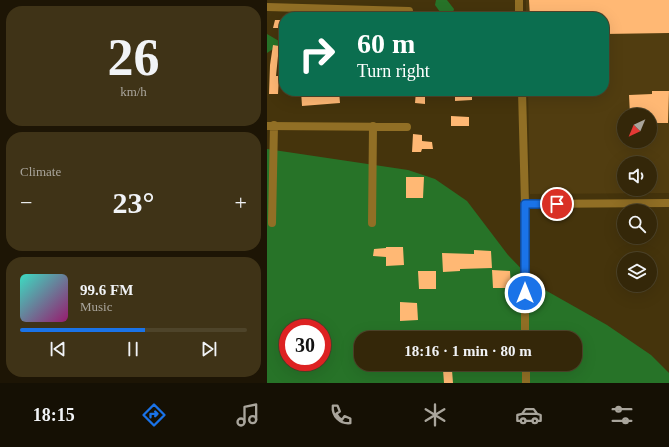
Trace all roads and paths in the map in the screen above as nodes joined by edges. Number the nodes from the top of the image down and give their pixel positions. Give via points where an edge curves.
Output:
1 (331, 0) edge
2 (519, 0) edge
3 (267, 7) edge
4 (331, 9) junction
5 (409, 10) dead end
6 (519, 12) edge
7 (522, 96) edge
8 (271, 125) edge
9 (373, 126) junction
10 (407, 127) dead end
11 (525, 204) junction
12 (669, 204) edge
13 (272, 223) dead end
14 (372, 223) dead end
15 (525, 331) edge
16 (526, 371) edge
17 (526, 383) edge

1 - 4 street
2 - 6 street
3 - 4 street
4 - 5 street
7 - 11 street
8 - 9 street
8 - 13 street
9 - 10 street
9 - 14 street
11 - 12 street
11 - 15 street
16 - 17 street

